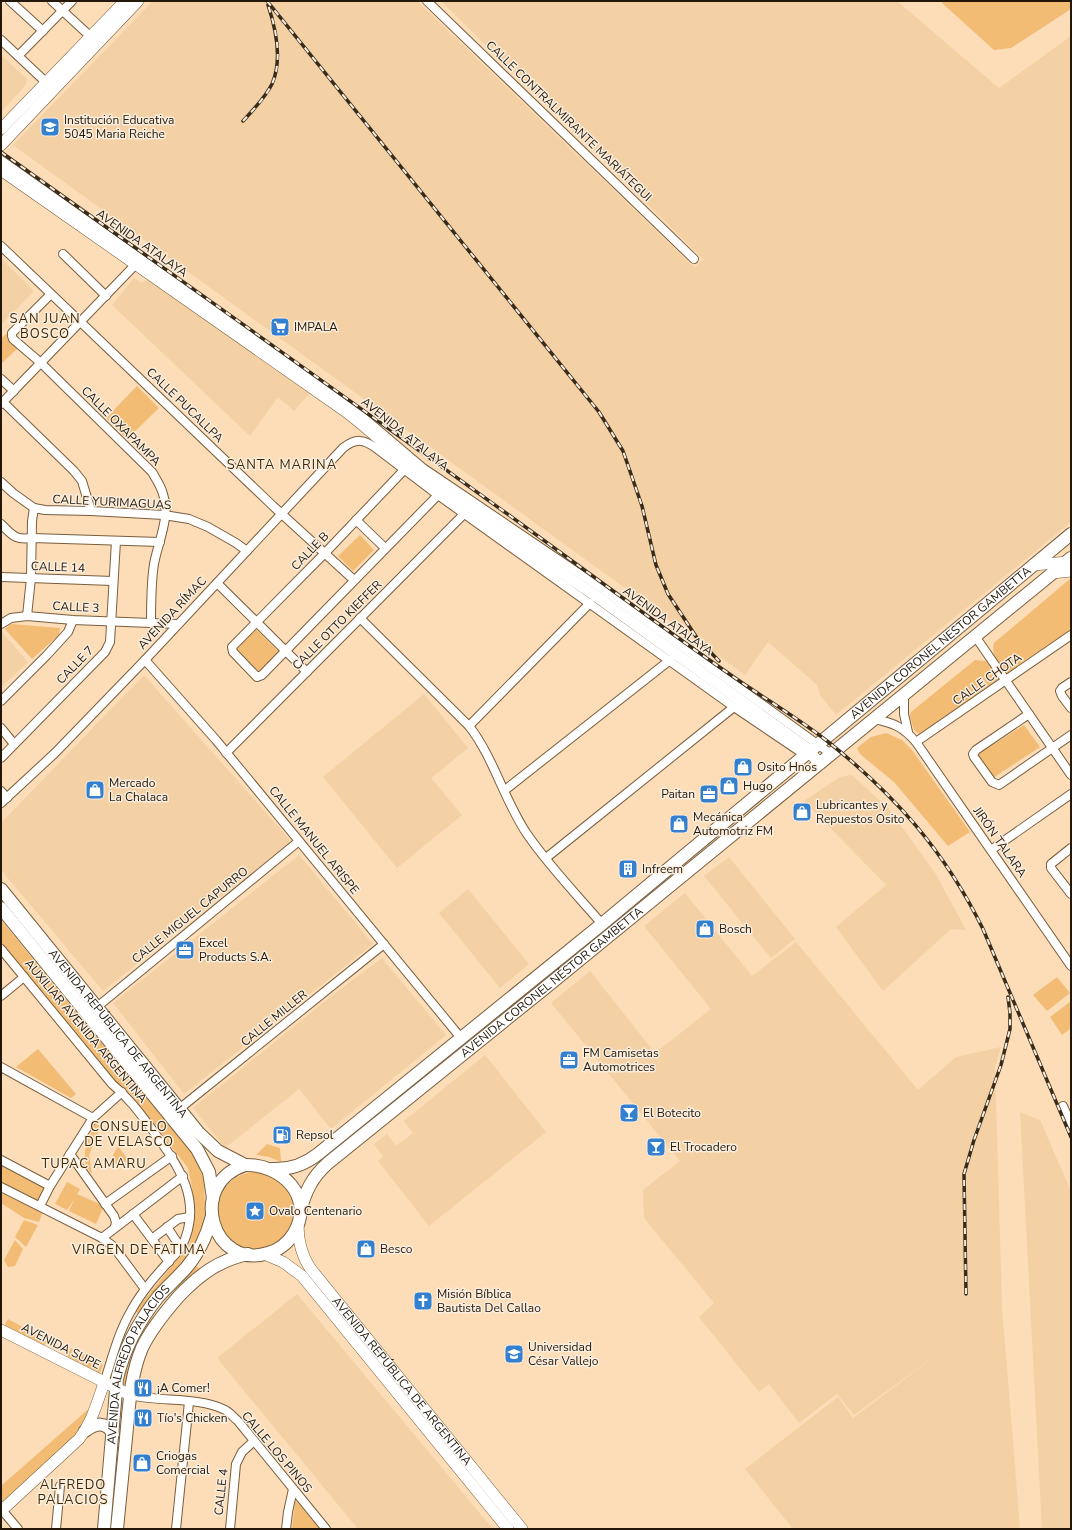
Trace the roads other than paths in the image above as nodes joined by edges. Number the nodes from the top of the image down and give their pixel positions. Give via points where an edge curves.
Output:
1 (10, 1) edge
2 (52, 1) edge
3 (72, 1) edge
4 (125, 1) edge
5 (138, 1) edge
6 (427, 1) edge
7 (62, 11) junction
8 (43, 31) junction
9 (91, 37) junction
10 (1, 40) edge
11 (18, 56) junction
12 (50, 86) junction
13 (1, 129) edge
14 (1, 145) edge
15 (1, 160) edge
16 (1, 170) edge
17 (1, 246) edge
18 (63, 254) dead end
19 (694, 259) dead end
20 (136, 264) junction
21 (51, 294) junction
22 (106, 296) junction
23 (80, 322) junction
24 (40, 363) junction
25 (1, 378) edge
26 (14, 391) junction
27 (2, 403) edge
28 (360, 440) joint
29 (404, 470) junction
30 (1, 482) edge
31 (438, 495) junction
32 (34, 508) junction
33 (91, 511) junction
34 (282, 514) junction
35 (464, 514) junction
36 (164, 515) junction
37 (356, 520) junction
38 (1, 524) edge
39 (1071, 534) edge
40 (32, 538) junction
41 (116, 541) junction
42 (160, 542) junction
43 (385, 548) junction
44 (247, 551) junction
45 (325, 553) junction
46 (1069, 564) edge
47 (1033, 565) junction
48 (1, 577) edge
49 (31, 578) junction
50 (354, 580) junction
51 (113, 581) junction
52 (217, 583) junction
53 (590, 603) junction
54 (28, 616) junction
55 (360, 618) junction
56 (73, 620) junction
57 (111, 621) junction
58 (150, 622) junction
59 (256, 622) junction
60 (1, 624) edge
61 (178, 624) junction
62 (1071, 635) edge
63 (976, 636) junction
64 (286, 651) junction
65 (145, 660) junction
66 (670, 660) junction
67 (307, 672) junction
68 (1006, 680) junction
69 (1071, 682) edge
70 (904, 695) junction
71 (1, 701) edge
72 (734, 707) junction
73 (1071, 708) edge
74 (1029, 714) junction
75 (874, 719) junction
76 (469, 726) junction
77 (1, 728) edge
78 (908, 732) junction
79 (1071, 735) edge
80 (916, 742) junction
81 (14, 744) junction
82 (1052, 748) junction
83 (811, 750) junction
84 (226, 753) junction
85 (831, 754) junction
86 (1, 758) edge
87 (820, 764) junction
88 (1071, 775) edge
89 (505, 790) junction
90 (1071, 794) edge
91 (3, 797) edge
92 (299, 841) junction
93 (1071, 848) edge
94 (991, 850) junction
95 (546, 858) junction
96 (1, 889) edge
97 (1071, 894) edge
98 (1, 908) edge
99 (602, 924) junction
100 (384, 944) junction
101 (1, 949) edge
102 (1070, 961) edge
103 (24, 977) junction
104 (1, 996) edge
105 (96, 1007) junction
106 (461, 1038) junction
107 (1, 1067) edge
108 (122, 1092) junction
109 (1063, 1106) dead end
110 (179, 1109) junction
111 (93, 1118) junction
112 (1071, 1124) edge
113 (70, 1154) junction
114 (172, 1156) junction
115 (1, 1160) edge
116 (246, 1165) junction
117 (272, 1169) junction
118 (183, 1176) junction
119 (50, 1186) junction
120 (1, 1187) edge
121 (213, 1198) junction
122 (106, 1204) junction
123 (40, 1206) junction
124 (300, 1212) junction
125 (133, 1214) junction
126 (212, 1216) junction
127 (190, 1217) junction
128 (298, 1225) junction
129 (115, 1227) junction
130 (167, 1227) junction
131 (102, 1238) junction
132 (152, 1239) junction
133 (181, 1248) junction
134 (248, 1254) junction
135 (264, 1254) junction
136 (169, 1262) junction
137 (145, 1289) junction
138 (324, 1294) junction
139 (1, 1330) edge
140 (104, 1383) junction
141 (116, 1389) junction
142 (130, 1395) junction
143 (406, 1395) junction
144 (189, 1402) junction
145 (86, 1431) junction
146 (113, 1434) junction
147 (254, 1441) junction
148 (111, 1462) junction
149 (124, 1464) junction
150 (60, 1486) dead end
151 (293, 1489) junction
152 (2, 1511) edge
153 (18, 1529) edge
154 (56, 1529) edge
155 (104, 1529) edge
156 (117, 1529) edge
157 (176, 1529) edge
158 (230, 1529) edge
159 (286, 1529) edge
160 (326, 1529) edge
161 (508, 1529) edge
162 (522, 1529) edge

1 - 8 street
2 - 7 street
3 - 7 street
4 - 9 main road
5 - 12 main road
6 - 19 street, CALLE CONTRALMIRANTE MARIÁTEGUI
7 - 8 street
7 - 9 street
8 - 11 street
9 - 12 main road
10 - 11 street
11 - 12 street
12 - 13 main road
12 - 14 main road
15 - 83 street, AVENIDA ATALAYA via 350,406 423,468 602,590
16 - 20 main road, AVENIDA ATALAYA
17 - 21 street, CALLE PUCALLPA
18 - 22 street
20 - 22 street
20 - 83 main road, AVENIDA ATALAYA via 359,421 429,482 596,596
21 - 23 street, CALLE PUCALLPA
21 - 24 street, CALLE OXAPAMPA via 12,333 13,339
22 - 23 street
23 - 24 street
23 - 34 street, CALLE PUCALLPA
24 - 26 street
24 - 36 street, CALLE OXAPAMPA via 152,472 164,496
25 - 26 street
26 - 27 street
27 - 33 street via 74,470 82,481
28 - 29 street, AVENIDA ATALAYA via 376,448
28 - 34 street, AVENIDA RÍMAC via 351,442 343,448
29 - 31 street, AVENIDA ATALAYA
29 - 37 street, CALLE B
30 - 32 street, CALLE YURIMAGUAS
31 - 35 street, AVENIDA ATALAYA
31 - 43 street
32 - 33 street, CALLE YURIMAGUAS
32 - 40 street
33 - 36 street, CALLE YURIMAGUAS
34 - 44 street, AVENIDA RÍMAC
34 - 45 street, CALLE PUCALLPA
35 - 53 street, AVENIDA ATALAYA
35 - 55 street, CALLE OTTO KIEFFER
36 - 42 street, CALLE OXAPAMPA
36 - 44 street, CALLE YURIMAGUAS via 189,519 208,526
37 - 43 street
37 - 45 street, CALLE B
38 - 40 street via 14,537
39 - 47 main road, AVENIDA CORONEL NESTOR GAMBETTA
40 - 41 street
40 - 49 street
41 - 42 street
41 - 51 street, CALLE 7
42 - 58 street, CALLE OXAPAMPA via 152,577
43 - 50 street
44 - 52 street, AVENIDA RÍMAC
45 - 50 street, CALLE PUCALLPA
45 - 59 street, CALLE B
46 - 47 main road
46 - 63 main road, AVENIDA CORONEL NESTOR GAMBETTA via 1052,573
47 - 83 main road, AVENIDA CORONEL NESTOR GAMBETTA
48 - 49 street, CALLE 14
49 - 51 street, CALLE 14
49 - 54 street
50 - 64 street
51 - 57 street, CALLE 7
52 - 59 street
52 - 61 street, AVENIDA RÍMAC
53 - 66 street, AVENIDA ATALAYA
53 - 76 street
54 - 56 street, CALLE 3
54 - 60 street, CALLE 3 via 11,618
55 - 67 street, CALLE OTTO KIEFFER
55 - 76 street
56 - 57 street, CALLE 3
56 - 71 street via 68,632 47,656
57 - 58 street, CALLE 3
57 - 81 street, CALLE 7 via 110,642 105,652
58 - 61 street
59 - 64 street
59 - 64 street, CALLE B via 232,647 233,652 257,677
61 - 65 street, AVENIDA RÍMAC
62 - 68 street, CALLE CHOTA
63 - 68 street
63 - 70 main road, AVENIDA CORONEL NESTOR GAMBETTA
64 - 67 street
65 - 84 street, CALLE MANUEL ARISPE
65 - 91 street, AVENIDA RÍMAC via 55,753
66 - 72 street, AVENIDA ATALAYA
66 - 89 street
67 - 84 street, CALLE OTTO KIEFFER
68 - 74 street
68 - 80 street, CALLE CHOTA
69 - 73 street via 1060,691
70 - 75 main road, AVENIDA CORONEL NESTOR GAMBETTA
70 - 78 street, JIRÓN TALARA via 904,714
72 - 83 street, AVENIDA ATALAYA
72 - 95 street
74 - 82 street
74 - 82 street via 976,750 974,758 992,782 999,785
75 - 78 street, JIRÓN TALARA via 892,723
75 - 85 main road, AVENIDA CORONEL NESTOR GAMBETTA
76 - 89 street
77 - 81 street
78 - 80 street, JIRÓN TALARA
79 - 82 street
80 - 94 street, JIRÓN TALARA
81 - 86 street, CALLE 7
82 - 88 street
83 - 85 street, AVENIDA ATALAYA
83 - 87 main road, AVENIDA ATALAYA
83 - 99 main road, AVENIDA CORONEL NÉSTOR GAMBETTA
84 - 92 street, CALLE MANUEL ARISPE
85 - 87 main road, AVENIDA CORONEL NESTOR GAMBETTA
87 - 124 main road, AVENIDA CORONEL NÉSTOR GAMBETTA via 328,1163 311,1182
89 - 95 street via 527,833
90 - 94 street
92 - 100 street, CALLE MANUEL ARISPE
92 - 105 street, CALLE MIGUEL CAPURRO
93 - 97 street via 1051,864 1051,868
94 - 102 street, JIRÓN TALARA
95 - 99 street
96 - 105 main road, AVENIDA REPÚBLICA DE ARGENTINA
98 - 121 main road, AVENIDA REPÚBLICA DE ARGENTINA via 197,1149 209,1172
99 - 106 main road, AVENIDA CORONEL NÉSTOR GAMBETTA
100 - 106 street, CALLE MANUEL ARISPE
100 - 110 street, CALLE MILLER
101 - 103 street, AUXILIAR AVENIDA ARGENTINA
103 - 104 street
103 - 108 street, AUXILIAR AVENIDA ARGENTINA via 112,1084
105 - 110 main road, AVENIDA REPÚBLICA DE ARGENTINA
106 - 117 main road, AVENIDA CORONEL NÉSTOR GAMBETTA via 310,1160 290,1169
107 - 111 street
108 - 111 street
108 - 114 street, AUXILIAR AVENIDA ARGENTINA
109 - 112 street
110 - 116 main road, AVENIDA REPÚBLICA DE ARGENTINA via 208,1143
111 - 113 street
113 - 119 street
113 - 122 street
114 - 118 street, AUXILIAR AVENIDA ARGENTINA
114 - 122 street
115 - 119 street
116 - 117 main road
116 - 121 main road via 222,1181
117 - 124 main road via 285,1178 296,1192
118 - 125 street
118 - 127 street, AUXILIAR AVENIDA ARGENTINA via 190,1197
119 - 123 street
120 - 123 street
121 - 126 main road
122 - 129 street via 116,1222
123 - 131 street
124 - 128 main road
125 - 129 street
125 - 132 street
126 - 134 main road via 215,1228 222,1239 229,1246
126 - 141 main road, AVENIDA ALFREDO PALACIOS via 193,1259 159,1296 137,1328 119,1369
127 - 130 street via 178,1219
127 - 133 street, AUXILIAR AVENIDA ARGENTINA
128 - 135 main road via 283,1246
128 - 138 main road, AVENIDA REPÚBLICA DE ARGENTINA via 298,1240 304,1258
129 - 131 street
130 - 132 street
130 - 133 street
131 - 137 street via 113,1246
132 - 136 street
133 - 136 street, AUXILIAR AVENIDA ARGENTINA
134 - 135 main road
134 - 142 main road, AVENIDA ALFREDO PALACIOS via 214,1266 197,1278 168,1308 143,1348 134,1371
135 - 138 main road, AVENIDA REPÚBLICA DE ARGENTINA via 296,1270
136 - 137 street, AUXILIAR AVENIDA ARGENTINA
137 - 140 street, AUXILIAR AVENIDA ARGENTINA via 122,1330
138 - 143 main road, AVENIDA REPÚBLICA DE ARGENTINA
139 - 140 main road, AVENIDA SUPE
140 - 141 main road, AVENIDA SUPE
140 - 145 main road
141 - 142 main road, AVENIDA SUPE
141 - 146 main road, AVENIDA ALFREDO PALACIOS
142 - 144 street, CALLE LOS PINOS
142 - 149 main road, AVENIDA ALFREDO PALACIOS
143 - 161 main road, AVENIDA REPÚBLICA DE ARGENTINA
143 - 162 main road, AVENIDA REPÚBLICA DE ARGENTINA
144 - 147 street, CALLE LOS PINOS via 225,1409
144 - 157 street
145 - 146 main road via 94,1425 103,1425
145 - 152 main road via 68,1451
146 - 148 main road, AVENIDA ALFREDO PALACIOS
147 - 151 street, CALLE LOS PINOS
147 - 158 street, CALLE 4 via 242,1452 236,1464
148 - 149 main road
148 - 155 main road, AVENIDA ALFREDO PALACIOS
149 - 156 main road, AVENIDA ALFREDO PALACIOS
150 - 154 street
151 - 159 street
151 - 160 street, CALLE LOS PINOS
152 - 153 street

